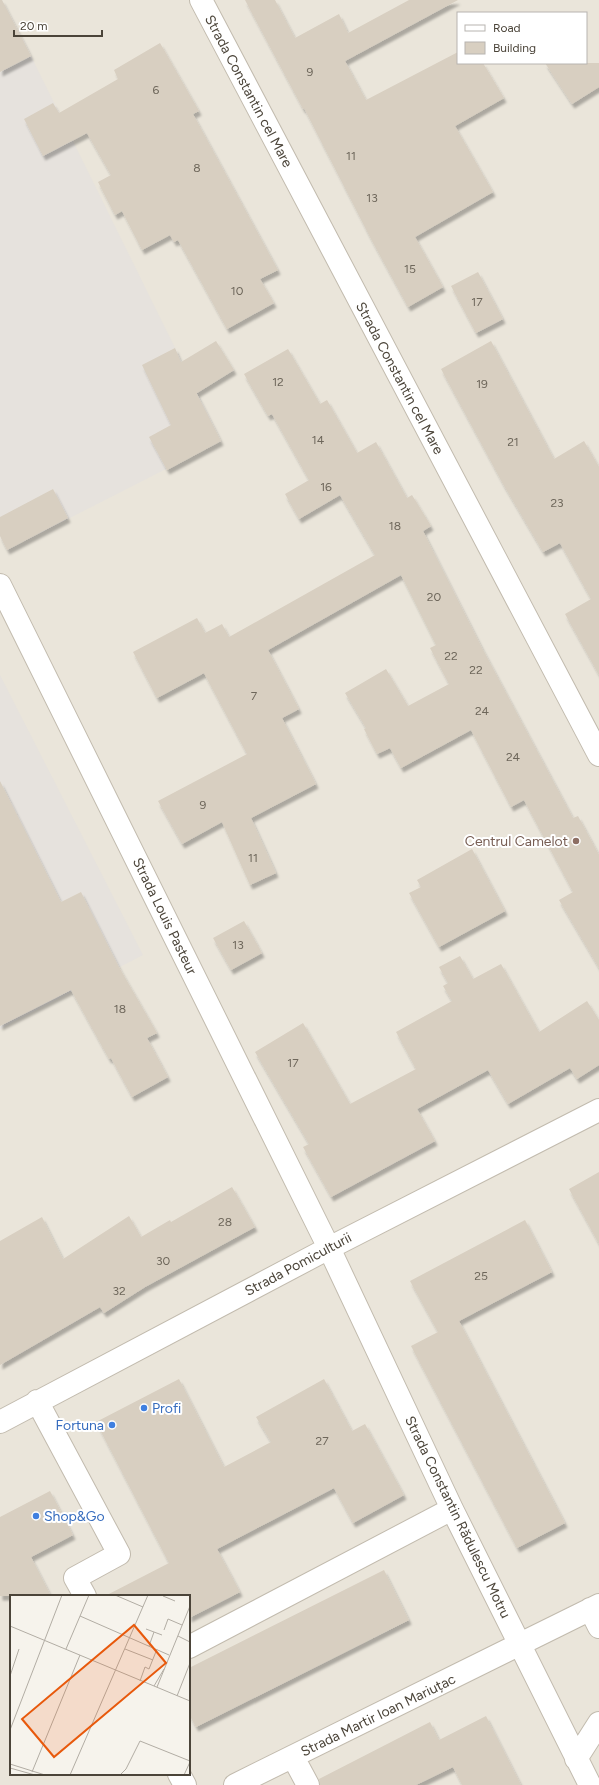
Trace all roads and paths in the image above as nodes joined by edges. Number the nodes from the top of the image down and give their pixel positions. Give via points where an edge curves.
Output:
1 (201, 0) edge
2 (0, 586) edge
3 (599, 755) edge
4 (599, 1110) edge
5 (329, 1248) junction
6 (37, 1401) junction
7 (0, 1422) edge
8 (452, 1508) junction
9 (84, 1595) edge
10 (596, 1614) edge
11 (520, 1645) junction
12 (190, 1646) edge
13 (599, 1724) edge
14 (293, 1756) junction
15 (576, 1759) junction
16 (180, 1775) edge
17 (185, 1785) edge
18 (235, 1785) edge
19 (308, 1785) edge
20 (590, 1785) edge

1 - 3 street, Strada Constantin cel Mare
2 - 5 street, Strada Louis Pasteur
4 - 5 street, Strada Pomiculturii
5 - 6 street, Strada Pomiculturii
5 - 8 street, Strada Constantin Rădulescu Motru
6 - 7 street, Strada Pomiculturii
6 - 9 street via 119,1554 75,1578
8 - 11 street, Strada Constantin Rădulescu Motru
8 - 12 street
10 - 11 street, Strada Martir Ioan Mariuțac
11 - 14 street, Strada Martir Ioan Mariuțac
11 - 15 street, Strada Constantin Rădulescu Motru
13 - 15 street
14 - 18 street, Strada Martir Ioan Mariuțac
14 - 19 street
15 - 20 street, Strada Constantin Rădulescu Motru
16 - 17 street

